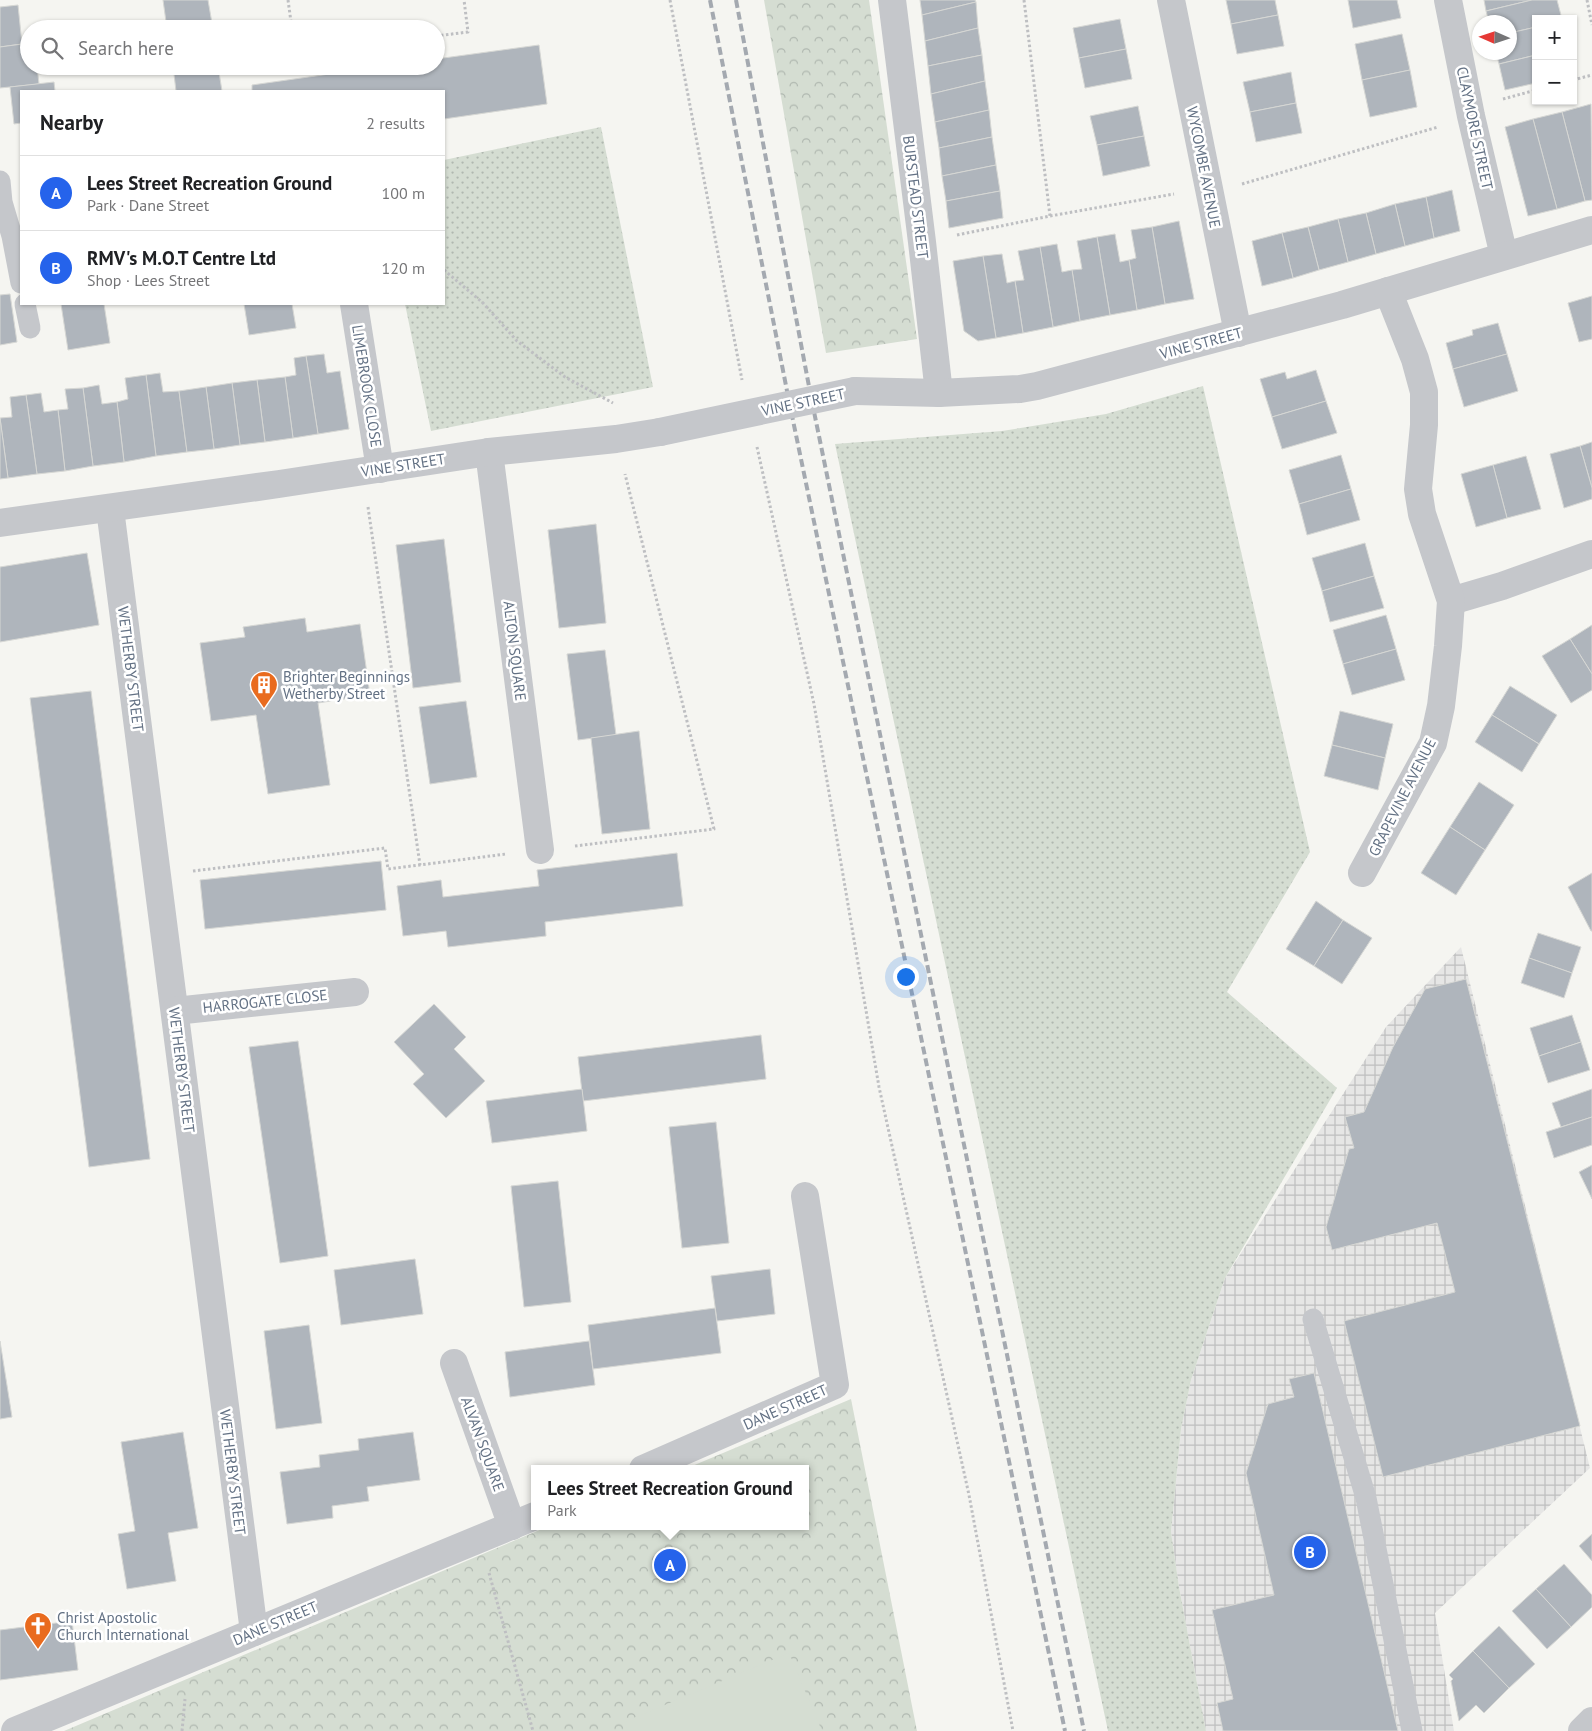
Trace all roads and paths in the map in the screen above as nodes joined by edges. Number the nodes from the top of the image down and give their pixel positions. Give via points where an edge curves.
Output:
1 (288, 0) edge
2 (464, 0) edge
3 (670, 0) edge
4 (892, 0) edge
5 (1024, 0) edge
6 (1171, 0) edge
7 (1448, 0) edge
8 (1587, 0) edge
9 (291, 20) edge
10 (1592, 25) edge
11 (445, 35) edge
12 (1592, 75) edge
13 (1577, 79) edge
14 (1471, 116) junction
15 (0, 181) edge
16 (1208, 189) junction
17 (1050, 216) junction
18 (1592, 230) edge
19 (6, 237) edge
20 (922, 242) junction
21 (1504, 256) junction
22 (445, 271) edge
23 (20, 280) edge
24 (1388, 292) junction
25 (25, 305) edge
26 (354, 305) edge
27 (30, 328) dead end
28 (1238, 333) junction
29 (743, 386) dead end
30 (939, 393) junction
31 (651, 434) junction
32 (756, 444) dead end
33 (489, 452) junction
34 (371, 470) junction
35 (110, 509) junction
36 (0, 523) edge
37 (1592, 554) edge
38 (1451, 601) junction
39 (540, 850) dead end
40 (420, 865) dead end
41 (1362, 873) dead end
42 (355, 992) dead end
43 (174, 1011) junction
44 (805, 1196) dead end
45 (1313, 1319) dead end
46 (454, 1363) dead end
47 (652, 1465) edge
48 (524, 1521) edge
49 (480, 1539) junction
50 (254, 1632) junction
51 (1592, 1721) edge
52 (15, 1731) edge
53 (533, 1731) edge
54 (1013, 1731) edge
55 (1412, 1731) edge
56 (1582, 1731) edge

1 - 9 path
2 - 11 path via 468,32
3 - 29 path
4 - 20 street, BURSTEAD STREET
5 - 17 path
6 - 16 street, WYCOMBE AVENUE
7 - 14 street, CLAYMORE STREET
8 - 10 path
12 - 13 path
14 - 16 path via 1250,182
14 - 21 street, CLAYMORE STREET
15 - 19 lane
16 - 17 path
16 - 28 street, WYCOMBE AVENUE
17 - 20 path
18 - 21 street, VINE STREET
19 - 23 lane
20 - 30 street, BURSTEAD STREET
21 - 24 street, VINE STREET
22 - 31 path via 483,303 517,341 564,377 618,406
24 - 28 street, VINE STREET
24 - 38 street, GRAPEVINE AVENUE via 1415,359 1424,392 1418,489 1422,514
25 - 27 lane
26 - 34 street, LIMEBROOK CLOSE
28 - 30 street, VINE STREET via 1020,389
30 - 31 street, VINE STREET, bridge via 855,392
31 - 33 street, VINE STREET
32 - 54 path via 814,704 879,1086 970,1496
33 - 34 street, VINE STREET
33 - 39 street, ALTON SQUARE
34 - 35 street, VINE STREET
34 - 40 path
35 - 36 street, VINE STREET
35 - 43 street, WETHERBY STREET
37 - 38 street
38 - 41 street, GRAPEVINE AVENUE via 1441,706 1433,744
42 - 43 street, HARROGATE CLOSE
43 - 50 street, WETHERBY STREET
44 - 47 street, DANE STREET via 835,1385
45 - 55 lane via 1366,1498
46 - 48 street, ALVAN SQUARE
48 - 49 street, DANE STREET
49 - 50 street, DANE STREET
49 - 53 path
50 - 52 street, DANE STREET
51 - 56 street

